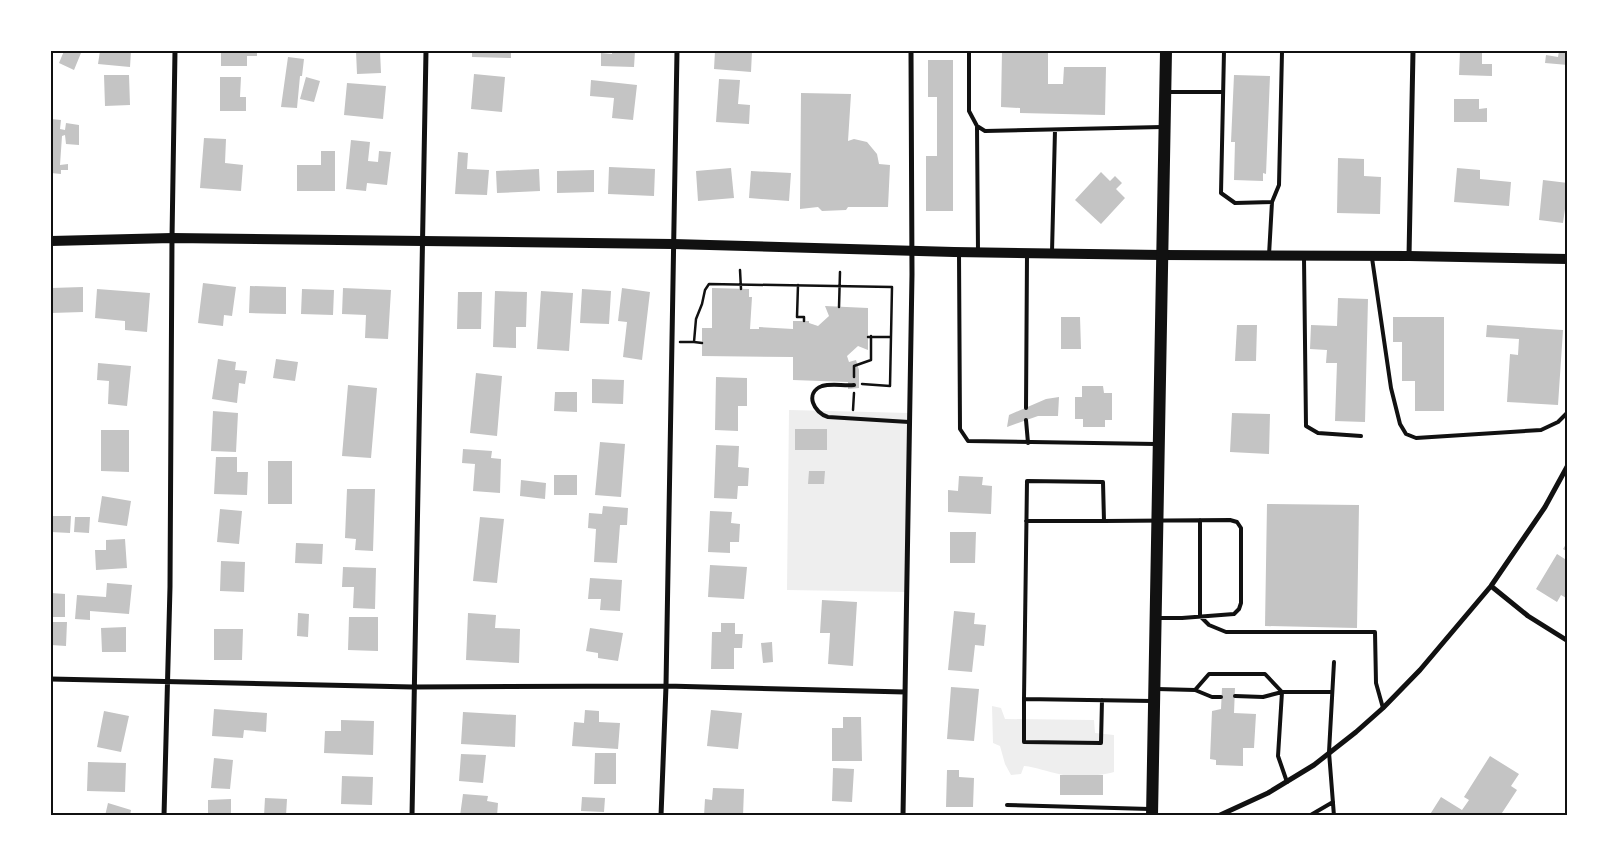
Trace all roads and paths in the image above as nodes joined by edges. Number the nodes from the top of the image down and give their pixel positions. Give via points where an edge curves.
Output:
1 (175, 51) edge
2 (426, 51) edge
3 (677, 51) edge
4 (911, 51) edge
5 (969, 51) edge
6 (1166, 51) edge
7 (1224, 51) edge
8 (1281, 51) edge
9 (1412, 51) edge
10 (1165, 92) junction
11 (1224, 92) junction
12 (977, 126) junction
13 (1165, 126) junction
14 (1054, 130) junction
15 (1272, 202) junction
16 (172, 238) junction
17 (51, 240) edge
18 (423, 241) junction
19 (673, 244) junction
20 (912, 251) junction
21 (959, 252) junction
22 (978, 252) junction
23 (1027, 253) junction
24 (1052, 253) junction
25 (1162, 255) junction
26 (1269, 255) junction
27 (1304, 256) junction
28 (1372, 256) junction
29 (1409, 256) junction
30 (1568, 259) edge
31 (740, 270) dead end
32 (840, 272) dead end
33 (740, 284) junction
34 (798, 285) junction
35 (839, 286) junction
36 (740, 288) dead end
37 (839, 307) dead end
38 (804, 321) dead end
39 (891, 337) junction
40 (672, 341) junction
41 (694, 342) junction
42 (702, 343) dead end
43 (854, 385) junction
44 (1026, 408) dead end
45 (1568, 412) edge
46 (853, 419) junction
47 (1026, 420) dead end
48 (909, 422) junction
49 (1361, 436) dead end
50 (1028, 443) junction
51 (1159, 444) junction
52 (1568, 465) edge
53 (1157, 519) junction
54 (1200, 520) junction
55 (1026, 521) junction
56 (1104, 521) junction
57 (1491, 586) junction
58 (1200, 616) junction
59 (1156, 618) junction
60 (1568, 641) edge
61 (1334, 662) dead end
62 (51, 679) edge
63 (168, 681) junction
64 (666, 686) junction
65 (413, 687) junction
66 (1195, 690) junction
67 (905, 692) junction
68 (1282, 692) junction
69 (1332, 692) junction
70 (1154, 695) junction
71 (1234, 696) dead end
72 (1221, 697) dead end
73 (1024, 699) junction
74 (1102, 700) junction
75 (1383, 708) junction
76 (1329, 752) junction
77 (1287, 782) junction
78 (1333, 802) junction
79 (1007, 805) dead end
80 (1152, 812) edge
81 (164, 816) edge
82 (412, 816) edge
83 (661, 816) edge
84 (904, 816) edge
85 (1218, 816) edge
86 (1309, 816) edge
87 (1334, 816) edge

1 - 16 street
2 - 18 street
3 - 19 street
4 - 20 street
5 - 12 lane via 969,111
6 - 10 main road
7 - 11 lane
8 - 15 lane via 1279,185
9 - 29 street
10 - 11 lane
10 - 13 main road
11 - 15 lane via 1221,193 1235,203
12 - 14 lane via 990,131
12 - 22 lane
13 - 14 lane
13 - 25 main road
14 - 24 lane
15 - 26 lane
16 - 17 main road
16 - 18 main road
16 - 63 street
18 - 19 main road
18 - 65 street
19 - 20 main road
19 - 40 street
20 - 21 main road
20 - 48 street
21 - 22 main road
21 - 50 lane via 960,428 968,441
22 - 23 main road
23 - 24 main road
23 - 44 lane
24 - 25 main road
25 - 26 main road
25 - 51 main road
26 - 27 main road
27 - 28 main road
27 - 49 lane via 1306,426 1318,433
28 - 29 main road
28 - 45 lane via 1391,388 1400,424 1406,434 1416,438 1541,430 1558,422
29 - 30 main road
31 - 33 path
32 - 35 path
33 - 34 path
33 - 36 path
33 - 41 path via 712,283 706,286 696,319
34 - 35 path
34 - 38 path via 797,317 804,317
35 - 37 path
35 - 39 path via 892,287
39 - 43 path via 870,337 871,360 854,366
39 - 43 path via 890,386
40 - 41 path
40 - 64 street
41 - 42 path
43 - 46 path
43 - 46 lane via 824,386 814,392 813,398 819,414 828,418
46 - 48 lane
47 - 50 lane
48 - 67 street
50 - 51 lane
51 - 53 main road
52 - 57 street
53 - 54 lane
53 - 56 lane
53 - 59 main road
54 - 58 lane
54 - 58 lane via 1230,520 1241,528 1239,609 1234,614
55 - 56 lane
55 - 56 lane via 1027,481 1103,482
55 - 73 lane
57 - 60 street via 1528,616
57 - 75 street via 1420,670
58 - 59 lane
58 - 75 lane via 1209,625 1226,632 1375,632 1376,683
59 - 70 main road
61 - 69 lane
62 - 63 street
63 - 65 street
63 - 81 street
64 - 65 street
64 - 67 street
64 - 83 street
65 - 82 street
66 - 68 lane via 1209,674 1265,674
66 - 70 lane
66 - 72 lane
67 - 84 street
68 - 69 lane
68 - 71 lane via 1263,697
68 - 77 lane via 1278,756
69 - 76 lane
70 - 74 lane
70 - 80 main road
73 - 74 lane
73 - 74 lane via 1024,742 1101,743
75 - 76 street
76 - 77 street
76 - 78 lane
77 - 85 street
78 - 86 lane
78 - 87 lane
79 - 80 lane

